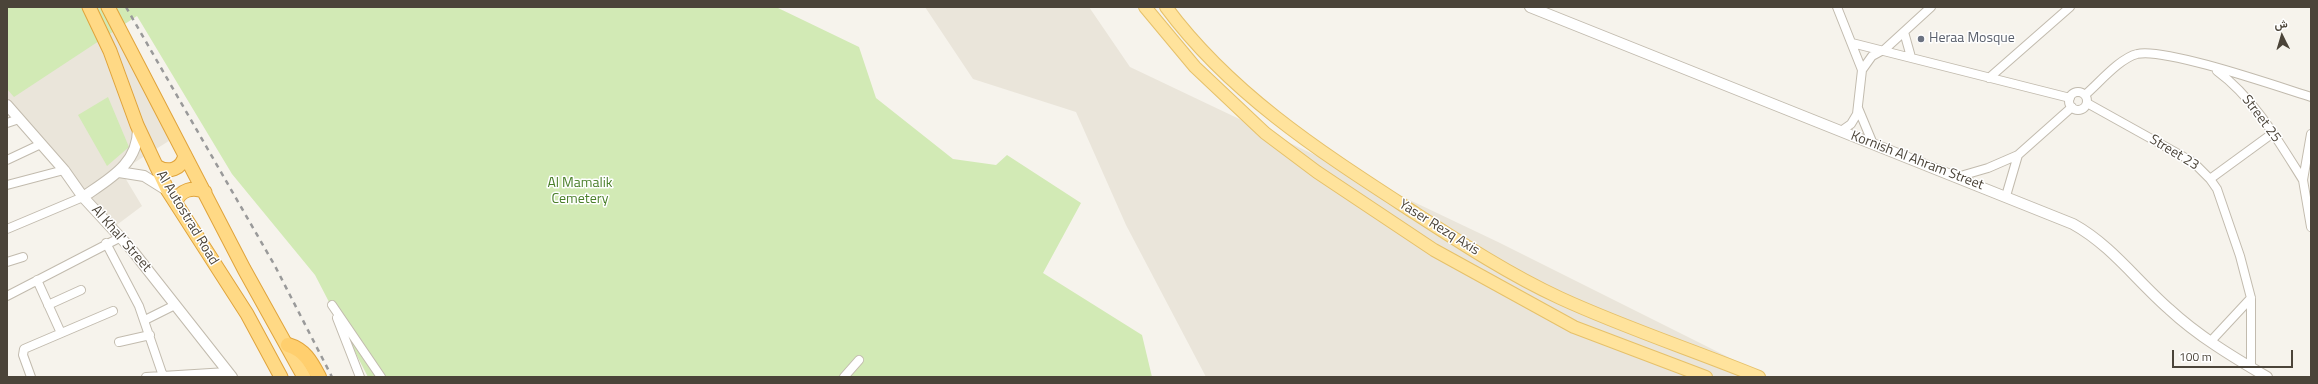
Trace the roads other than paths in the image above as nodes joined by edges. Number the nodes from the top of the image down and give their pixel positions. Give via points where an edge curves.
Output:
1 (89, 7) edge
2 (108, 7) edge
3 (1145, 7) edge
4 (1166, 7) edge
5 (1530, 7) edge
6 (1837, 7) edge
7 (1931, 7) edge
8 (2070, 7) edge
9 (1904, 32) junction
10 (1852, 43) junction
11 (1884, 50) junction
12 (1911, 57) junction
13 (2209, 66) junction
14 (1862, 70) junction
15 (1990, 78) junction
16 (2085, 95) junction
17 (2311, 97) edge
18 (2070, 98) junction
19 (2087, 103) junction
20 (7, 105) edge
21 (2072, 107) junction
22 (1858, 108) junction
23 (19, 119) junction
24 (7, 123) edge
25 (137, 125) junction
26 (1841, 131) junction
27 (2273, 133) junction
28 (2311, 134) edge
29 (41, 144) junction
30 (1873, 144) junction
31 (185, 155) junction
32 (2018, 155) junction
33 (7, 160) edge
34 (156, 166) junction
35 (64, 170) junction
36 (119, 172) junction
37 (1957, 177) junction
38 (2210, 179) junction
39 (2303, 180) junction
40 (7, 186) edge
41 (168, 191) junction
42 (205, 192) junction
43 (2006, 196) junction
44 (83, 197) junction
45 (176, 202) junction
46 (2311, 227) edge
47 (7, 229) edge
48 (121, 237) junction
49 (106, 244) junction
50 (23, 257) dead end
51 (7, 262) edge
52 (37, 280) junction
53 (81, 290) dead end
54 (7, 296) edge
55 (2251, 298) junction
56 (48, 305) junction
57 (175, 305) junction
58 (113, 311) dead end
59 (145, 320) junction
60 (61, 333) junction
61 (150, 335) junction
62 (2211, 341) junction
63 (119, 342) dead end
64 (288, 345) junction
65 (859, 360) dead end
66 (2251, 367) junction
67 (230, 374) edge
68 (200, 375) edge
69 (163, 376) junction
70 (180, 376) edge
71 (31, 377) edge
72 (146, 377) edge
73 (280, 377) edge
74 (304, 377) edge
75 (319, 377) edge
76 (360, 377) edge
77 (381, 377) edge
78 (844, 377) edge
79 (1706, 377) edge
80 (1759, 377) edge
81 (2267, 377) edge

1 - 25 highway, Al Autostrad Road via 110,51
2 - 31 highway, Al Autostrad Road
3 - 79 main road, Yaser Rezq Axis via 1199,72 1265,134 1422,242 1471,272 1574,327
4 - 80 main road, Yaser Rezq Axis via 1202,51 1266,111 1326,155 1454,239 1559,298
5 - 26 street, Kornish Al Ahram Street
6 - 10 street
7 - 9 street
8 - 15 street
9 - 11 street
9 - 12 street
10 - 11 street
10 - 14 street
11 - 12 street
11 - 14 street via 1872,56
12 - 15 street
13 - 16 street, Street 25 via 2154,53 2137,54 2126,58
13 - 17 street, Street 25
13 - 27 street, Street 25 via 2242,93
14 - 22 street
15 - 18 street
16 - 18 street via 2075,92
16 - 19 street
18 - 21 street
19 - 21 street via 2079,110
19 - 38 street, Street 23 via 2193,162
20 - 23 street, Al Khal' Street
21 - 32 street
22 - 26 street via 1854,120
22 - 30 street
23 - 24 street
23 - 29 street, Al Khal' Street
25 - 34 highway, Al Autostrad Road
25 - 36 street via 136,146 132,156
26 - 30 street, Kornish Al Ahram Street
27 - 38 street
27 - 39 street, Street 25
28 - 39 street
29 - 33 street
29 - 35 street, Al Khal' Street
30 - 37 street, Kornish Al Ahram Street
31 - 34 highway via 182,164 174,170
31 - 42 highway, Al Autostrad Road
32 - 37 street via 1988,168
32 - 43 street
34 - 41 highway, Al Autostrad Road
35 - 40 street
35 - 44 street, Al Khal' Street
36 - 41 street via 144,176
36 - 44 street
37 - 43 street, Kornish Al Ahram Street
38 - 55 street, Street 23 via 2222,200
39 - 46 street
41 - 45 highway, Al Autostrad Road
42 - 45 highway via 189,190 182,193
42 - 64 highway, Al Autostrad Road
43 - 62 street, Kornish Al Ahram Street via 2073,224 2095,237 2169,310
44 - 47 street
44 - 48 street, Al Khal' Street
45 - 73 highway, Al Autostrad Road via 246,314
48 - 49 street
48 - 57 street, Al Khal' Street
49 - 52 street
49 - 59 street via 132,290
50 - 51 street
52 - 54 street
52 - 56 street
53 - 56 street
55 - 62 street
55 - 66 street, Street 23
56 - 60 street
57 - 59 street
57 - 67 street, Al Khal' Street
58 - 60 street
59 - 61 street
60 - 71 street via 24,349 23,355
61 - 63 street
61 - 69 street
62 - 66 street, Kornish Al Ahram Street
64 - 74 highway, Al Autostrad Road
64 - 75 highway via 308,358
65 - 78 street
66 - 81 street, Kornish Al Ahram Street
67 - 68 street
68 - 70 street
69 - 70 street
69 - 72 street
76 - 77 street via 332,305

